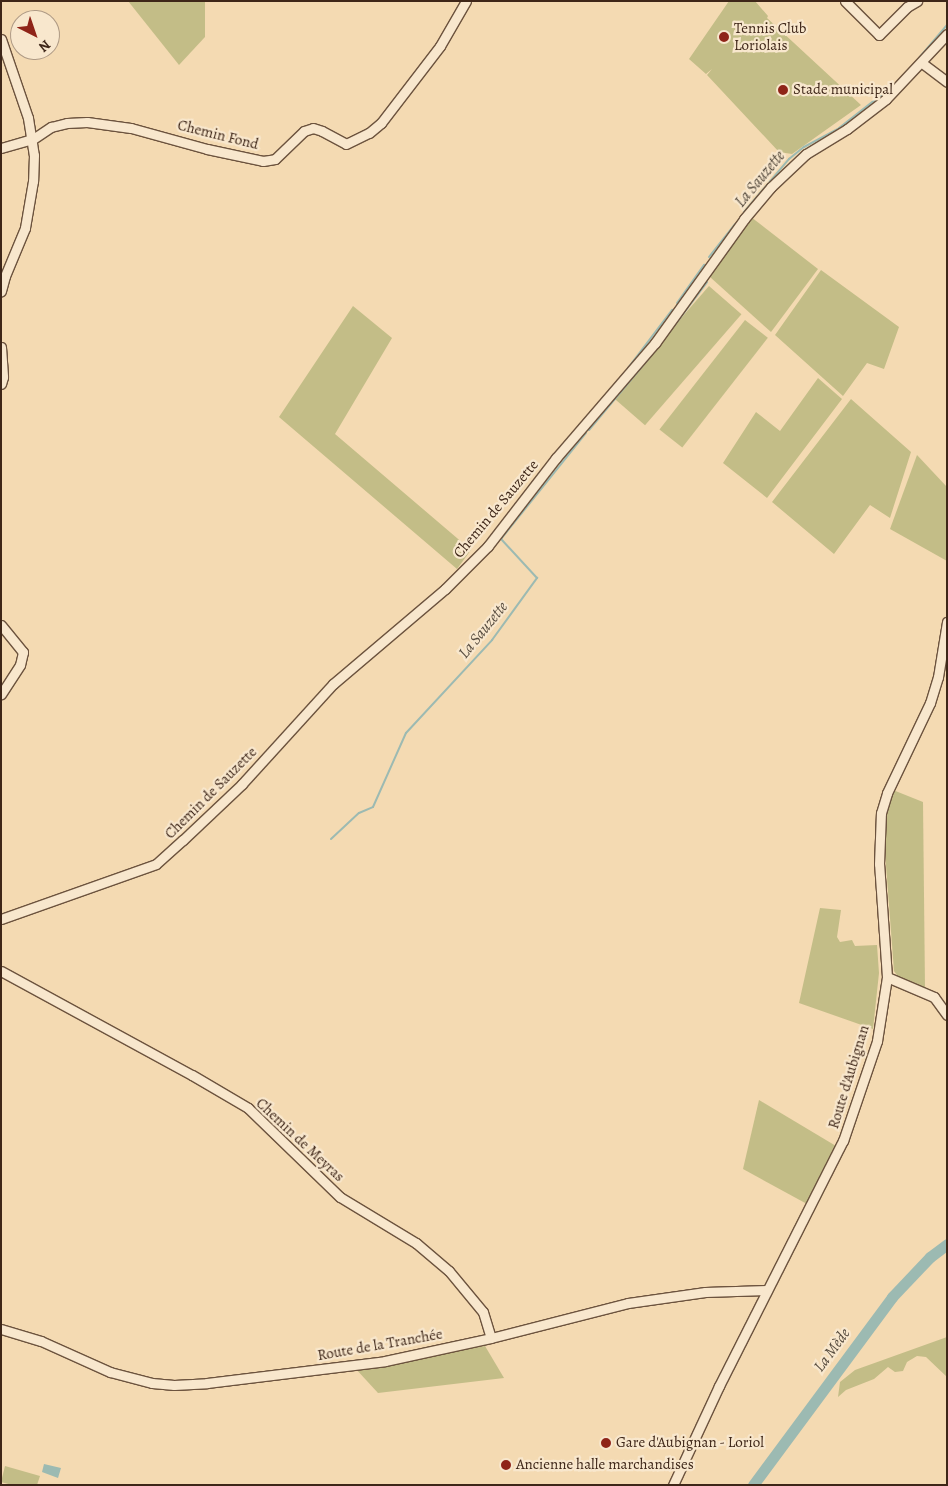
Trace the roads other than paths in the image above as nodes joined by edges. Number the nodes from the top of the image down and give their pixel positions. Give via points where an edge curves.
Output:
1 (466, 1) edge
2 (845, 1) edge
3 (917, 1) edge
4 (947, 34) edge
5 (1, 39) edge
6 (922, 63) junction
7 (947, 82) edge
8 (33, 139) junction
9 (1, 148) edge
10 (1, 291) edge
11 (1, 347) edge
12 (2, 362) edge
13 (1, 384) edge
14 (947, 622) edge
15 (1, 625) edge
16 (1, 694) edge
17 (1, 919) edge
18 (1, 971) edge
19 (887, 977) junction
20 (947, 1015) edge
21 (767, 1290) junction
22 (1, 1329) edge
23 (491, 1338) junction
24 (673, 1485) edge

1 - 8 street, Chemin Fond via 440,46 381,123 346,144 312,128 304,131 275,159 264,161 139,130 87,122 50,127
2 - 3 street via 879,35
4 - 6 street, Chemin de Sauzette
5 - 8 street
6 - 7 street
6 - 17 street, Chemin de Sauzette via 886,99 847,129 806,154 771,187 744,219 655,343 556,458 488,546 439,594 333,684 242,784 178,845 156,864
8 - 9 street
8 - 10 street via 30,206
11 - 12 street
12 - 13 street
14 - 19 street, Route d'Aubignan via 930,703 880,813 879,864
15 - 16 street via 22,652 20,666
18 - 23 street, Chemin de Meyras via 248,1108 340,1197 416,1243 449,1271 483,1312
19 - 20 street via 934,997
19 - 21 street, Route d'Aubignan via 877,1041 843,1141
21 - 23 street, Route de la Tranchée via 705,1292 628,1303
21 - 24 street, Route d'Aubignan
22 - 23 street, Route de la Tranchée via 41,1341 110,1372 174,1385 208,1384 385,1361

